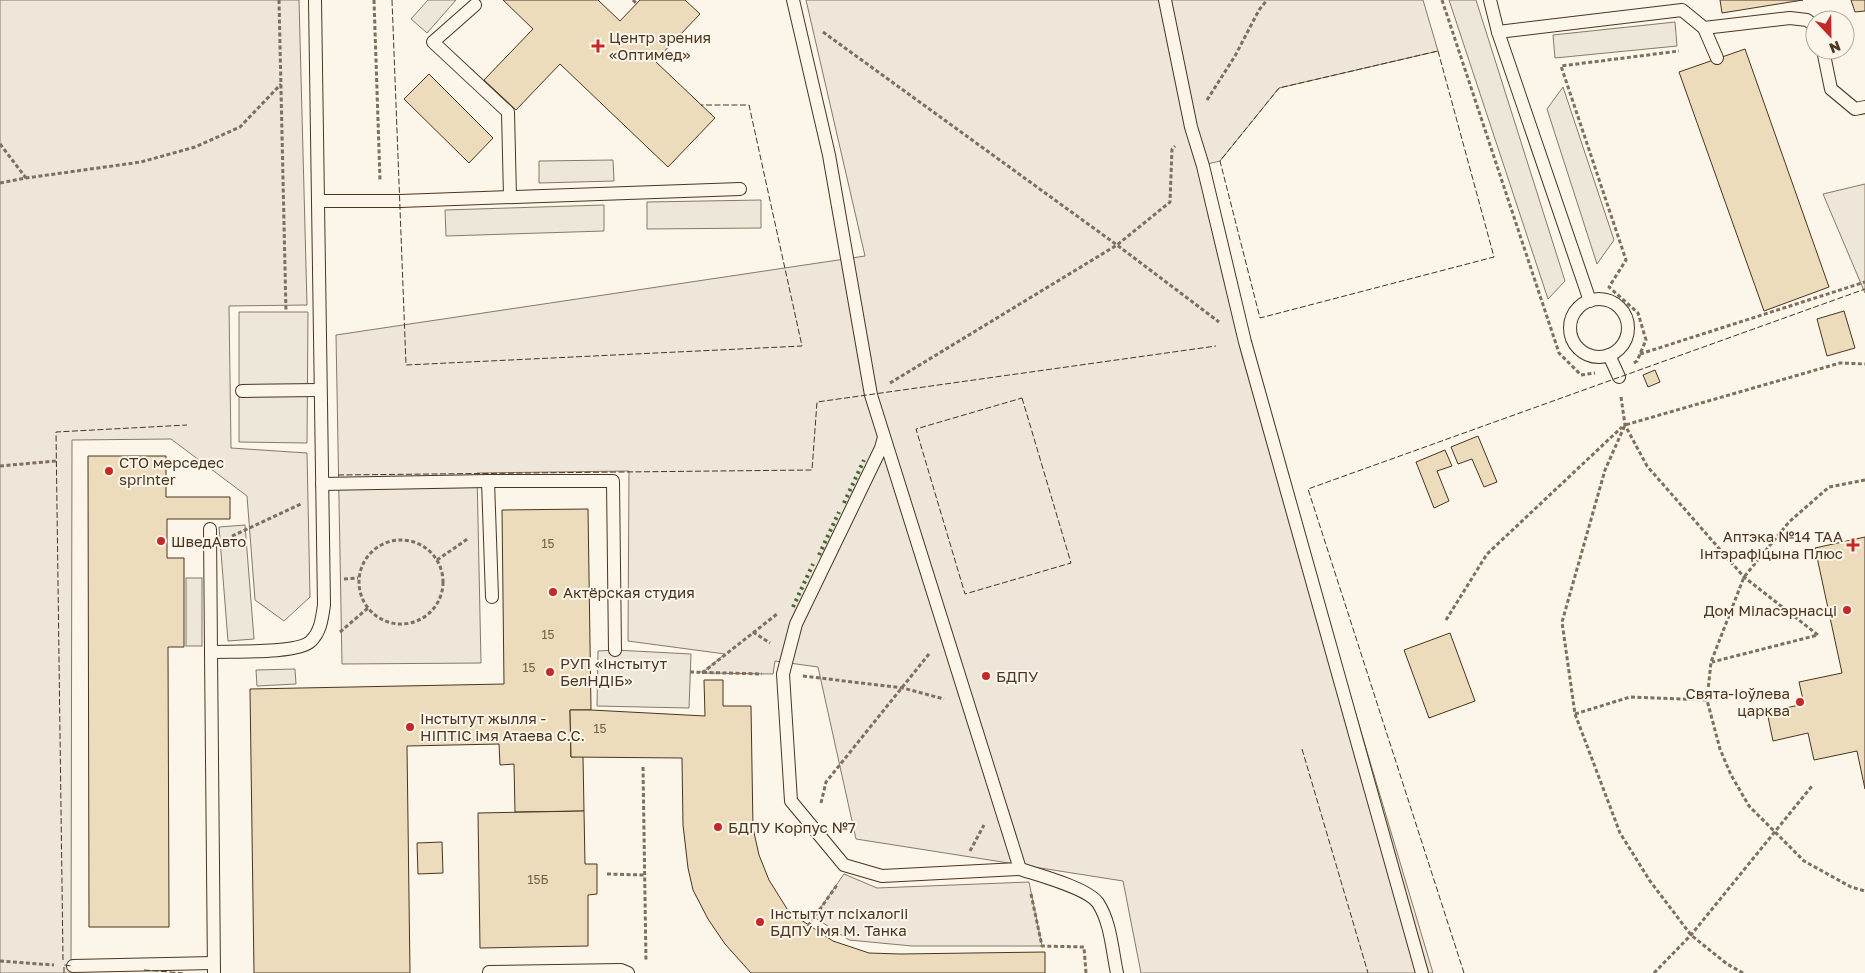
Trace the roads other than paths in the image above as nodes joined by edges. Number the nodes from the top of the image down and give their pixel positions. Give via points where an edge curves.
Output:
1 (315, 0) edge
2 (1165, 0) edge
3 (1490, 0) edge
4 (475, 5) dead end
5 (794, 6) edge
6 (1805, 20) edge
7 (1704, 28) junction
8 (1498, 32) junction
9 (1717, 58) dead end
10 (1825, 60) edge
11 (1865, 107) edge
12 (740, 189) dead end
13 (510, 197) junction
14 (318, 201) junction
15 (1590, 301) junction
16 (1609, 355) junction
17 (1619, 377) road end
18 (320, 390) junction
19 (242, 391) dead end
20 (884, 437) junction
21 (488, 481) junction
22 (322, 490) junction
23 (210, 529) dead end
24 (492, 597) dead end
25 (615, 650) dead end
26 (211, 652) junction
27 (1020, 869) junction
28 (73, 966) dead end
29 (214, 968) edge
30 (489, 973) edge
31 (628, 973) edge
32 (1117, 973) edge
33 (1422, 973) edge

1 - 14 lane
2 - 33 lane via 1191,127 1245,342
3 - 8 lane
4 - 13 lane via 433,42 508,112
5 - 20 lane via 829,155 871,395
6 - 7 lane via 1790,18
7 - 8 lane via 1682,10
7 - 9 lane
8 - 15 lane
10 - 11 lane via 1831,88 1855,109
12 - 13 lane
13 - 14 lane
14 - 18 lane
15 - 16 lane via 1604,299 1614,302 1627,318 1627,338 1622,347
15 - 16 lane via 1576,308 1569,325 1570,335 1579,350 1587,355 1596,358
16 - 17 lane
18 - 19 lane
18 - 22 lane
20 - 27 lane
20 - 27 lane via 796,624 784,674 792,801 844,864 882,876
21 - 22 lane
21 - 24 lane
21 - 25 lane via 613,481
22 - 26 lane via 324,605 320,627 310,643 294,649
23 - 26 lane
26 - 29 lane
27 - 32 lane via 1080,889 1097,901 1106,920
28 - 29 lane
30 - 31 lane via 621,970

